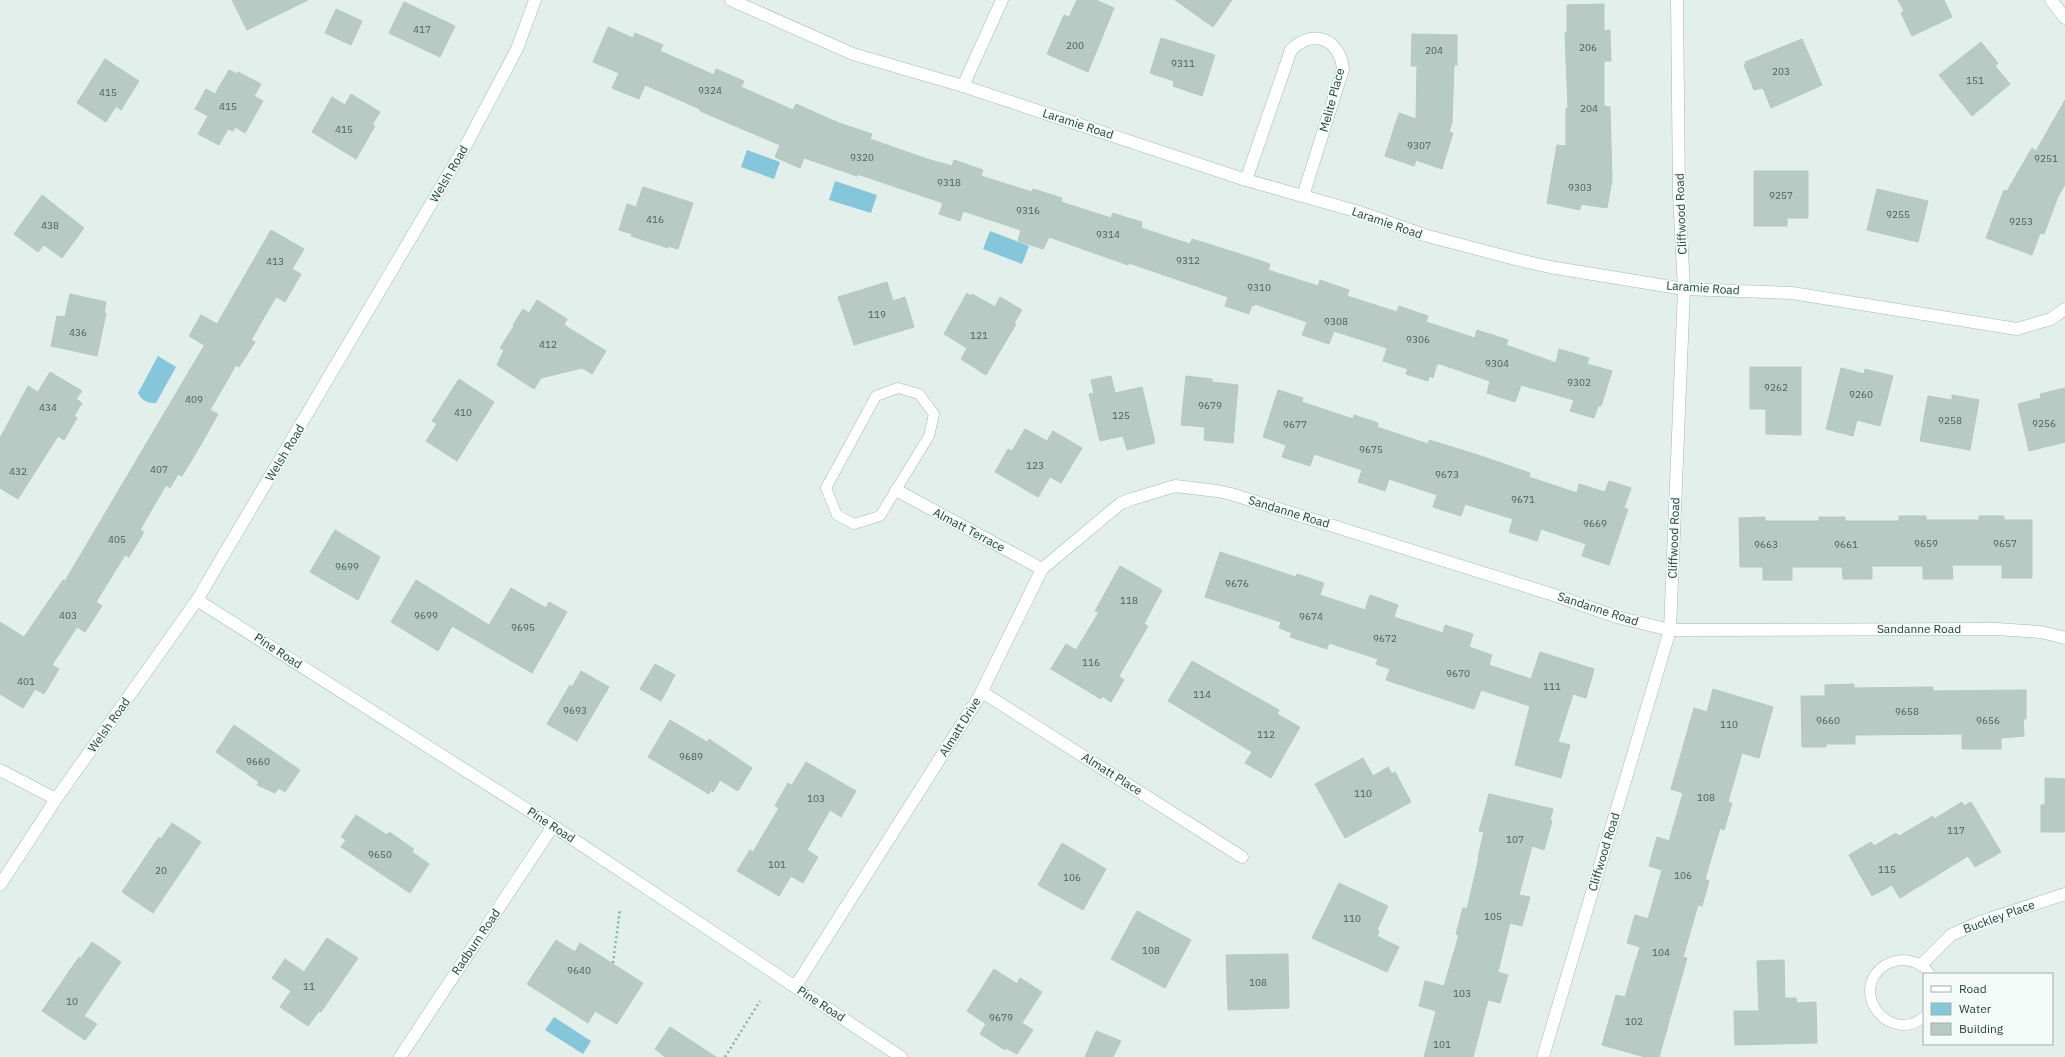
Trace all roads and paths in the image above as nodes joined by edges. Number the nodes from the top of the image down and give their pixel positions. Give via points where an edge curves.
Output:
1 (535, 0) edge
2 (731, 0) edge
3 (1002, 0) edge
4 (1677, 0) edge
5 (2051, 0) edge
6 (2065, 18) edge
7 (963, 86) junction
8 (1246, 180) junction
9 (1303, 196) junction
10 (1684, 289) junction
11 (2065, 309) edge
12 (896, 490) junction
13 (1147, 494) joint
14 (1042, 569) junction
15 (197, 600) junction
16 (1670, 630) junction
17 (2065, 638) edge
18 (982, 692) junction
19 (0, 770) edge
20 (56, 799) junction
21 (553, 826) junction
22 (1242, 857) dead end
23 (0, 885) edge
24 (2065, 894) edge
25 (620, 909) dead end
26 (613, 963) dead end
27 (1921, 965) junction
28 (1929, 973) edge
29 (795, 987) junction
30 (760, 1001) dead end
31 (1923, 1018) edge
32 (400, 1057) edge
33 (725, 1057) edge
34 (901, 1057) edge
35 (1543, 1057) edge

1 - 15 street, Welsh Road via 517,49 467,143
2 - 7 street, Laramie Road via 853,54
3 - 7 street
4 - 10 street, Cliffwood Road via 1679,195
5 - 6 street
7 - 8 street, Laramie Road
8 - 9 street, Laramie Road
8 - 9 street, Melite Place via 1291,50 1305,40 1323,39 1338,51 1343,69
9 - 10 street, Laramie Road via 1424,235 1536,264
10 - 11 street, Laramie Road via 1792,293 2017,329 2051,319
10 - 16 street, Cliffwood Road
12 - 12 lane via 880,516 854,524 837,515 826,488 876,396 898,388 919,394 934,414 929,436
12 - 14 street, Almatt Terrace
13 - 14 street, Almatt Drive via 1121,503
13 - 16 street, Sandanne Road via 1175,486 1231,494 1554,595 1617,618
14 - 18 street, Almatt Drive
15 - 20 street, Welsh Road
15 - 21 street, Pine Road
16 - 17 street, Sandanne Road via 1996,629 2041,632
16 - 35 street, Cliffwood Road
18 - 22 street, Almatt Place
18 - 29 street, Almatt Drive
19 - 20 street
20 - 23 street, Welsh Road
21 - 29 street, Pine Road
21 - 32 street, Radburn Road
24 - 27 street, Buckley Place via 1980,922 1951,935
25 - 26 path
27 - 28 lane
27 - 31 lane via 1910,960 1888,963 1879,969 1870,990 1871,1001 1884,1019 1904,1025
29 - 34 street, Pine Road
30 - 33 path

